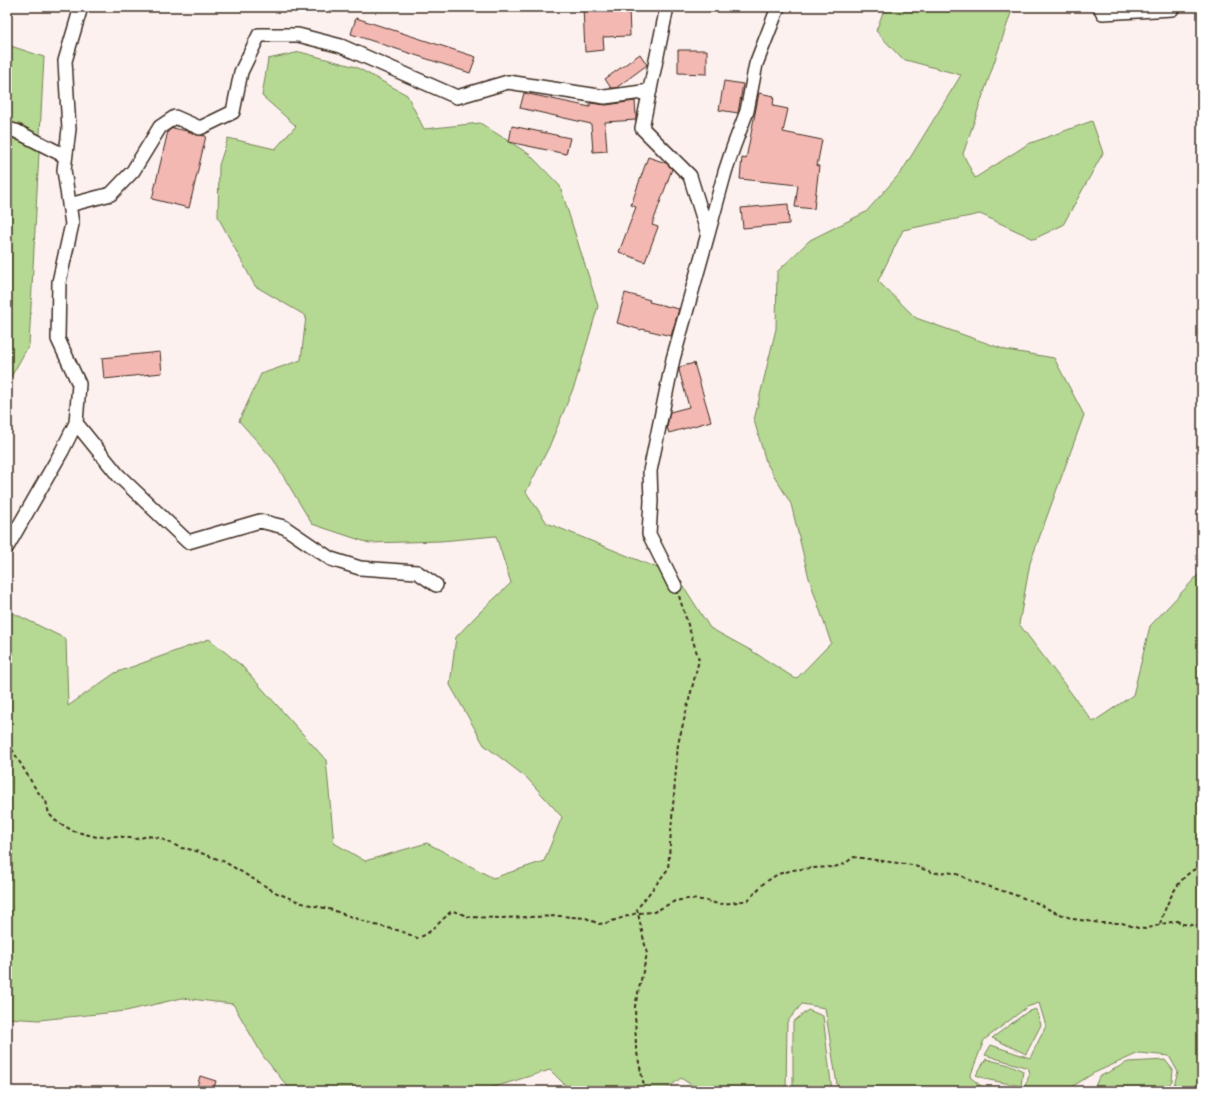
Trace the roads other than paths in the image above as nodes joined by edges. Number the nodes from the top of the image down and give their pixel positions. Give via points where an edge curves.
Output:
1 (81, 7) edge
2 (667, 7) edge
3 (777, 7) edge
4 (1100, 7) edge
5 (1172, 7) edge
6 (650, 91) junction
7 (7, 129) edge
8 (65, 156) junction
9 (69, 205) junction
10 (708, 234) junction
11 (76, 423) junction
12 (7, 547) edge
13 (436, 585) dead end
14 (675, 586) road end

1 - 8 street via 65,61 69,129
2 - 6 street
3 - 10 street via 756,64 748,111 727,166
4 - 5 street via 1103,13
6 - 9 street via 605,97 508,82 457,97 341,46 298,35 259,35 241,72 233,112 200,128 175,116 160,127 133,171 111,194
6 - 10 street via 642,128 690,176
7 - 8 street
8 - 9 street via 64,170
9 - 11 street via 72,224 59,282 58,339 79,384
10 - 14 street via 673,358 650,471 649,534
11 - 12 street
11 - 13 street via 118,475 188,542 260,521 284,527 332,559 360,568 417,572

